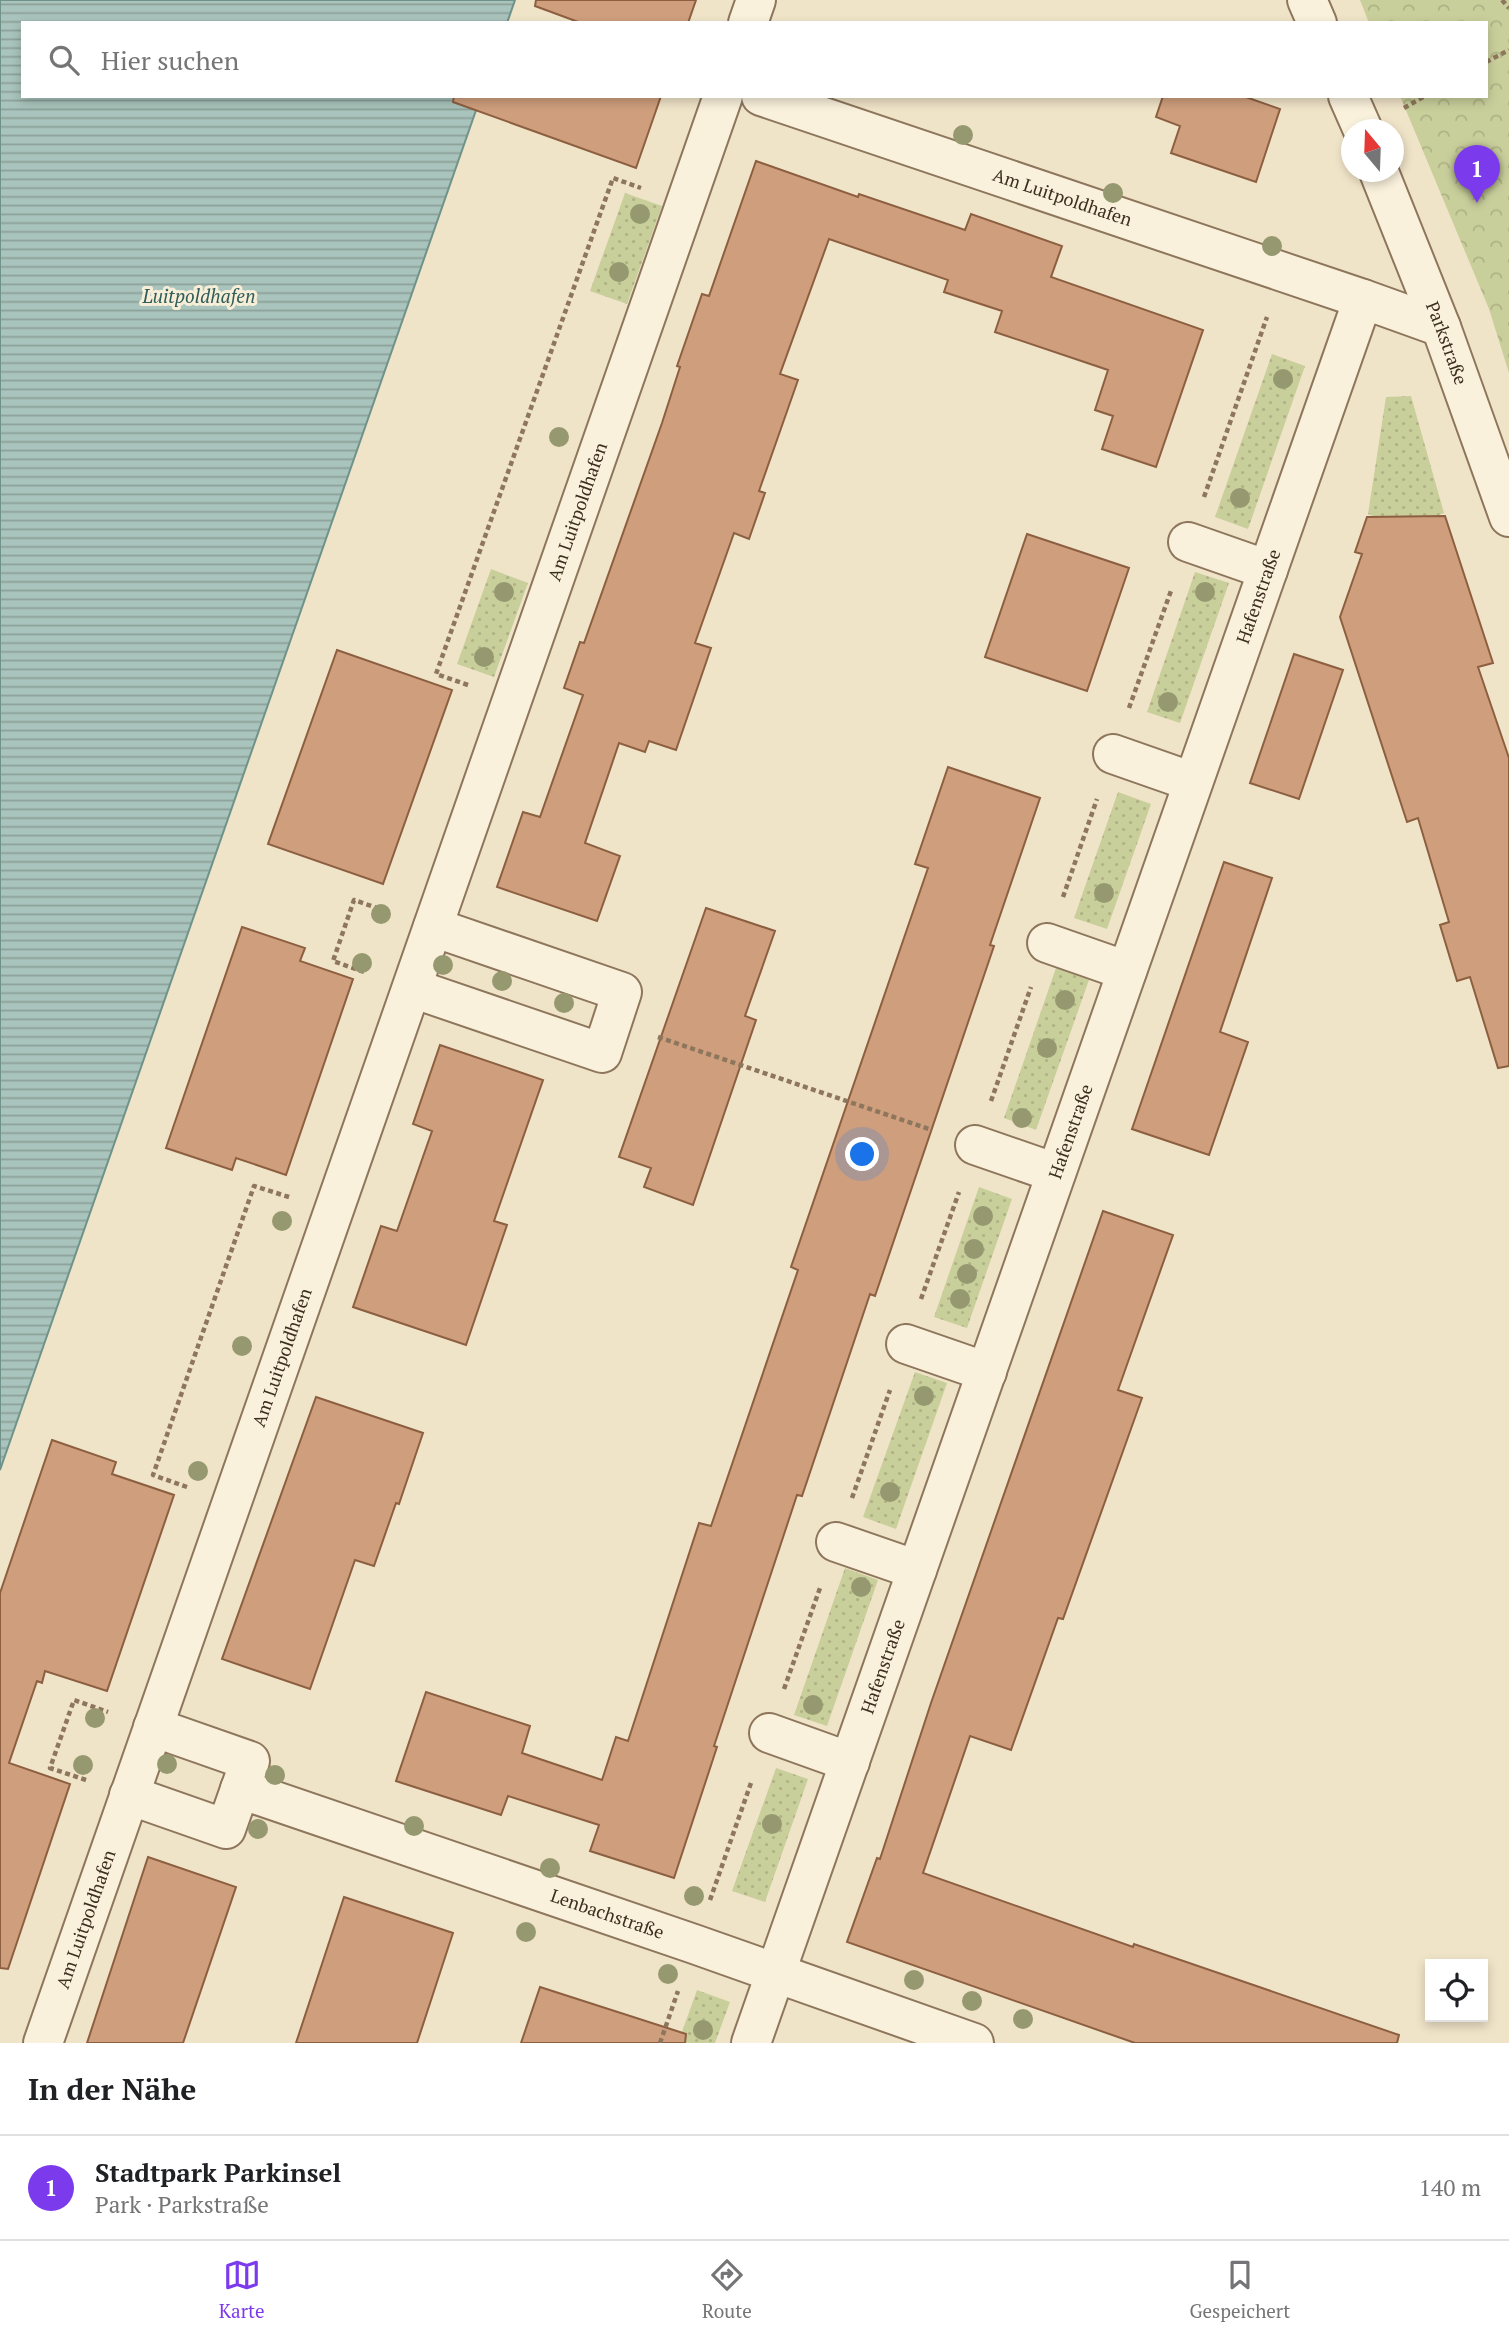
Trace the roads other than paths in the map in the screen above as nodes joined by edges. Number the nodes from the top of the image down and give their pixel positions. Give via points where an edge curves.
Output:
1 (756, 0) edge
2 (1307, 0) edge
3 (749, 21) edge
4 (1316, 21) edge
5 (722, 98) edge
6 (767, 98) edge
7 (1349, 98) edge
8 (1358, 119) edge
9 (1383, 182) edge
10 (1363, 299) junction
11 (1441, 327) junction
12 (1509, 517) edge
13 (1188, 542) dead end
14 (1268, 570) junction
15 (1113, 754) dead end
16 (1194, 782) junction
17 (433, 927) junction
18 (1047, 943) dead end
19 (1127, 971) junction
20 (412, 988) junction
21 (975, 1145) road end
22 (1056, 1173) junction
23 (906, 1344) dead end
24 (987, 1372) junction
25 (836, 1542) dead end
26 (917, 1570) junction
27 (153, 1727) junction
28 (769, 1733) dead end
29 (850, 1762) junction
30 (240, 1789) junction
31 (130, 1795) junction
32 (776, 1973) junction
33 (43, 2043) edge
34 (751, 2043) edge
35 (974, 2043) edge

1 - 3 street
2 - 4 street
5 - 17 street, Am Luitpoldhafen
6 - 10 street, Am Luitpoldhafen
7 - 8 street
9 - 11 street, Parkstraße
10 - 11 street
10 - 14 street, Hafenstraße
11 - 12 street, Parkstraße
13 - 14 street
14 - 16 street, Hafenstraße
15 - 16 street
16 - 19 street, Hafenstraße
17 - 20 street, Am Luitpoldhafen
17 - 20 street via 622,992 602,1053
18 - 19 street
19 - 22 street, Hafenstraße
20 - 27 street, Am Luitpoldhafen
21 - 22 street
22 - 24 street, Hafenstraße
23 - 24 street
24 - 26 street, Hafenstraße
25 - 26 street
26 - 29 street, Hafenstraße
27 - 30 street via 250,1761
27 - 31 street, Am Luitpoldhafen
28 - 29 street
29 - 32 street, Hafenstraße
30 - 31 street via 226,1829
30 - 32 street, Lenbachstraße
31 - 33 street, Am Luitpoldhafen
32 - 34 street, Hafenstraße
32 - 35 street, Lenbachstraße

